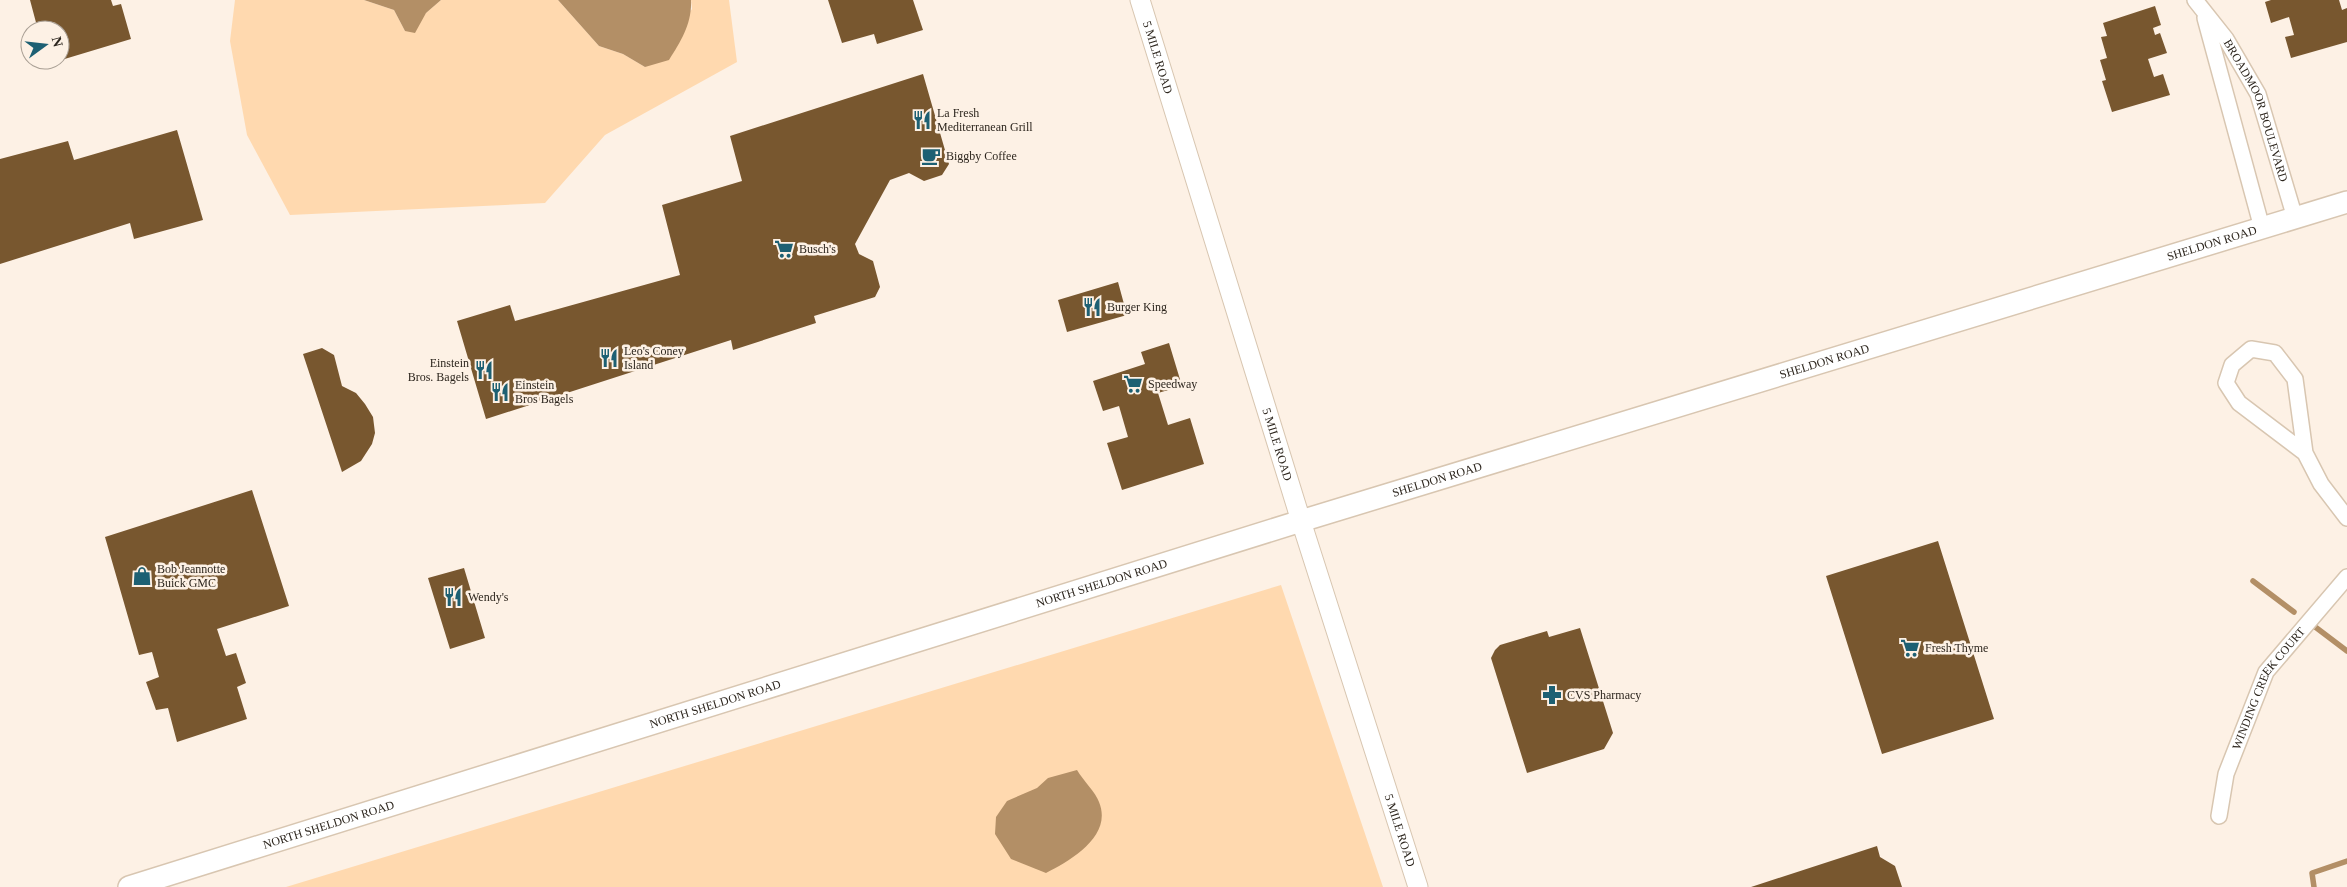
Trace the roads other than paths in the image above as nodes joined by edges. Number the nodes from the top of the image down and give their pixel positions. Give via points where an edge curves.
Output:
1 (1140, 0) edge
2 (2199, 4) edge
3 (2347, 202) edge
4 (2295, 218) junction
5 (2262, 228) junction
6 (2305, 453) junction
7 (2347, 518) edge
8 (1301, 521) junction
9 (2347, 576) edge
10 (2219, 816) dead end
11 (129, 887) edge
12 (1418, 887) edge

1 - 8 street, 5 MILE ROAD
2 - 4 street, BROADMOOR BOULEVARD via 2226,39 2258,94
2 - 5 street, BROADMOOR BOULEVARD
3 - 4 main road, SHELDON ROAD
4 - 5 main road, SHELDON ROAD
5 - 8 main road, SHELDON ROAD
6 - 6 street via 2295,379 2275,353 2250,349 2232,365 2226,383 2239,404
6 - 7 street via 2321,484
8 - 11 main road, NORTH SHELDON ROAD
8 - 12 street, 5 MILE ROAD
9 - 10 street, WINDING CREEK COURT via 2266,672 2226,774

